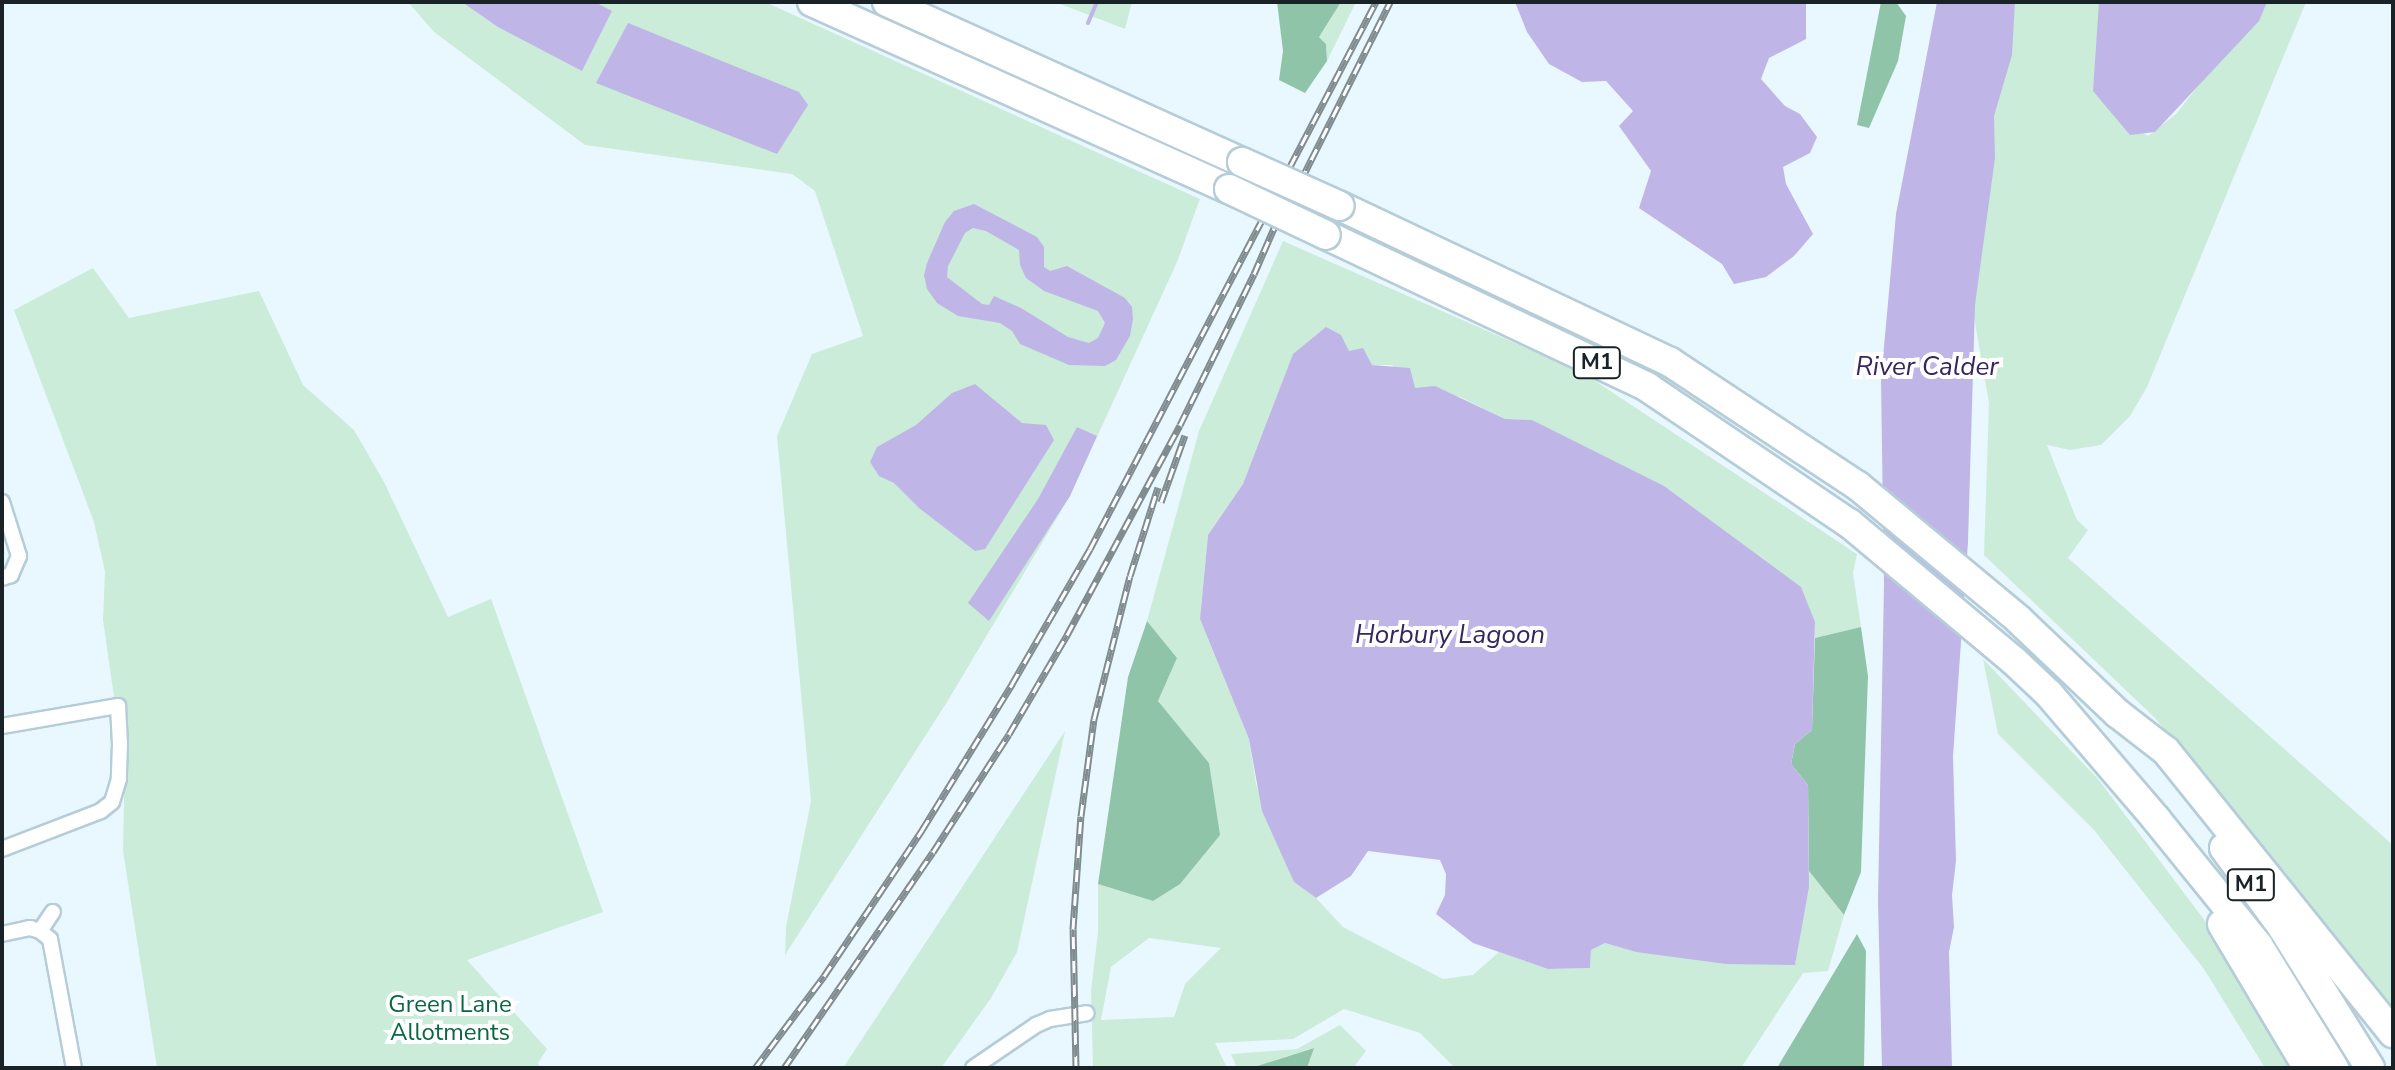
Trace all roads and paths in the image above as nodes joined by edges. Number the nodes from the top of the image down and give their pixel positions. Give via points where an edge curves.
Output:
1 (812, 2) edge
2 (887, 2) edge
3 (2, 502) edge
4 (2, 578) edge
5 (2117, 713) junction
6 (2, 726) edge
7 (2156, 819) junction
8 (2, 849) edge
9 (53, 912) dead end
10 (40, 931) junction
11 (2, 934) edge
12 (1087, 1013) dead end
13 (2393, 1033) edge
14 (74, 1068) edge
15 (973, 1068) edge
16 (2308, 1068) edge
17 (2334, 1068) edge
18 (2370, 1068) edge

1 - 7 highway, M1, bridge via 1229,189 1647,387 1849,523 2014,661
2 - 5 highway, M1, bridge via 1670,362 1858,486 2018,619
3 - 4 street via 19,556 11,575
5 - 13 highway via 2166,751
5 - 18 highway, M1 via 2282,927
6 - 8 street via 118,706 119,779 112,802
7 - 16 highway
7 - 17 highway, M1 via 2258,945
9 - 10 street
10 - 11 street
10 - 14 street via 50,939
12 - 15 street via 1036,1025

